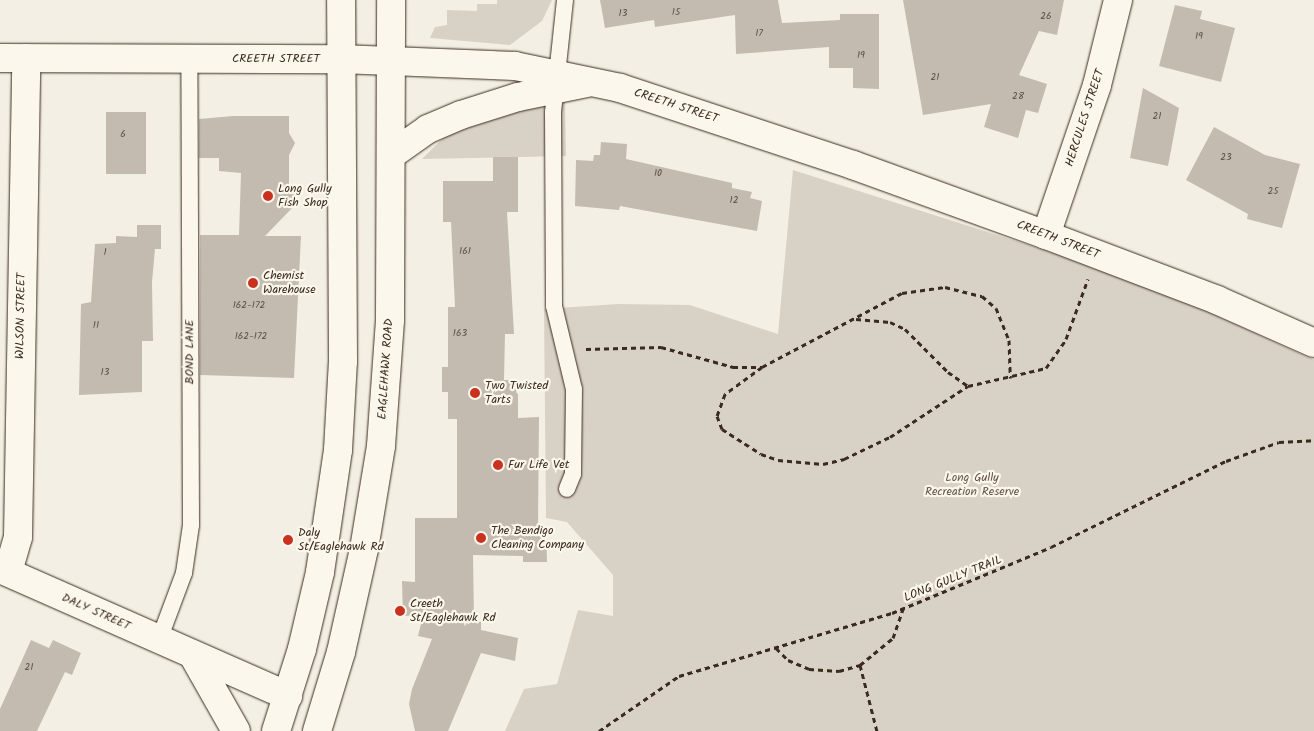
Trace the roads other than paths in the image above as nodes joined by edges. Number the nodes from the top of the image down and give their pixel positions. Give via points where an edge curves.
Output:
1 (341, 0) edge
2 (391, 0) edge
3 (565, 0) edge
4 (1118, 0) edge
5 (13, 58) edge
6 (189, 58) junction
7 (340, 59) junction
8 (391, 61) junction
9 (556, 81) junction
10 (391, 155) junction
11 (1046, 234) junction
12 (1314, 343) edge
13 (567, 488) dead end
14 (2, 570) edge
15 (159, 640) junction
16 (193, 655) junction
17 (288, 696) junction
18 (236, 731) edge
19 (276, 731) edge
20 (317, 731) edge

1 - 7 main road
2 - 8 main road, EAGLEHAWK ROAD
3 - 9 lane
4 - 11 main road, HERCULES STREET via 1099,78
5 - 6 main road, CREETH STREET
5 - 14 main road, WILSON STREET via 18,537
6 - 7 main road, CREETH STREET
6 - 15 lane, BOND LANE via 191,525 184,573
7 - 8 main road, CREETH STREET
7 - 17 main road via 340,423 320,572
8 - 9 main road, CREETH STREET via 515,66
8 - 10 main road, EAGLEHAWK ROAD
9 - 10 main road via 461,114 428,129
9 - 11 main road, CREETH STREET via 596,82 854,165
9 - 13 lane via 554,306 574,389 573,474
10 - 20 main road, EAGLEHAWK ROAD via 389,347 381,446 364,549 341,652
11 - 12 main road, CREETH STREET via 1217,300
14 - 15 main road, DALY STREET
15 - 16 main road, DALY STREET
16 - 17 main road, DALY STREET
16 - 18 main road
17 - 19 main road

